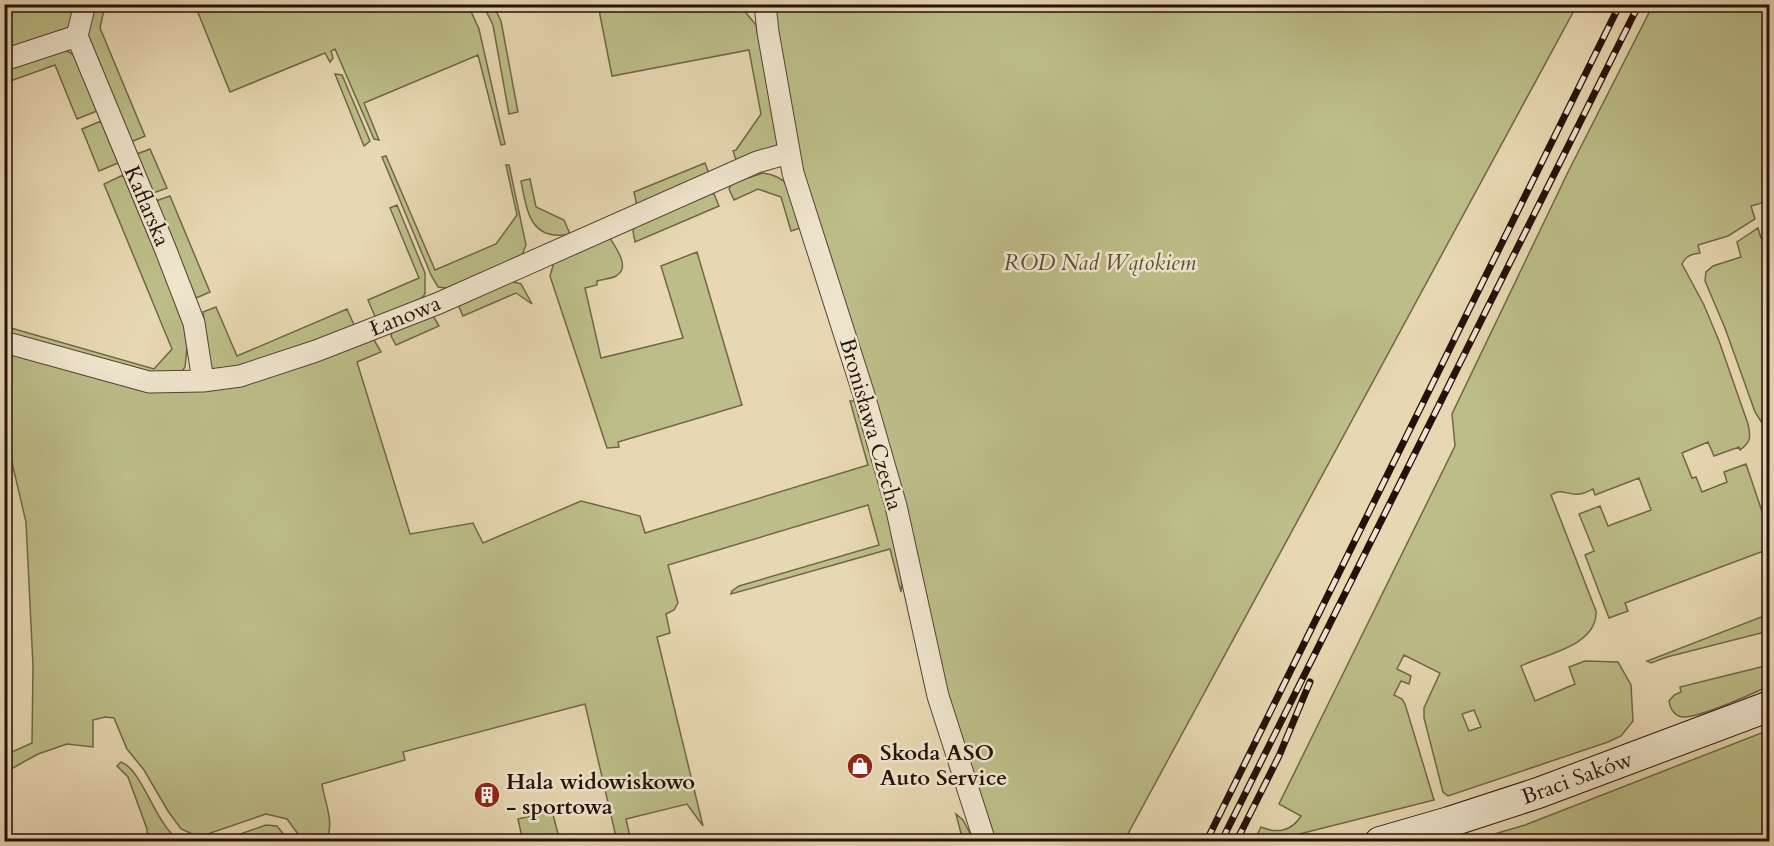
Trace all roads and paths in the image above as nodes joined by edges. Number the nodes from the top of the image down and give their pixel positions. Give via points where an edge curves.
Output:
1 (85, 4) edge
2 (765, 4) edge
3 (77, 36) junction
4 (4, 60) edge
5 (789, 153) junction
6 (4, 342) edge
7 (203, 381) junction
8 (1770, 706) edge
9 (986, 842) edge
10 (1380, 842) edge

1 - 3 street
2 - 5 street, Bronisława Czecha
3 - 4 street
3 - 7 street, Kaflarska via 194,323
5 - 7 street, Łanowa via 757,162 439,303 316,351 240,376
5 - 9 street, Bronisława Czecha via 893,495 938,696
6 - 7 street, Łanowa via 149,382
8 - 10 street, Braci Saków via 1538,793

